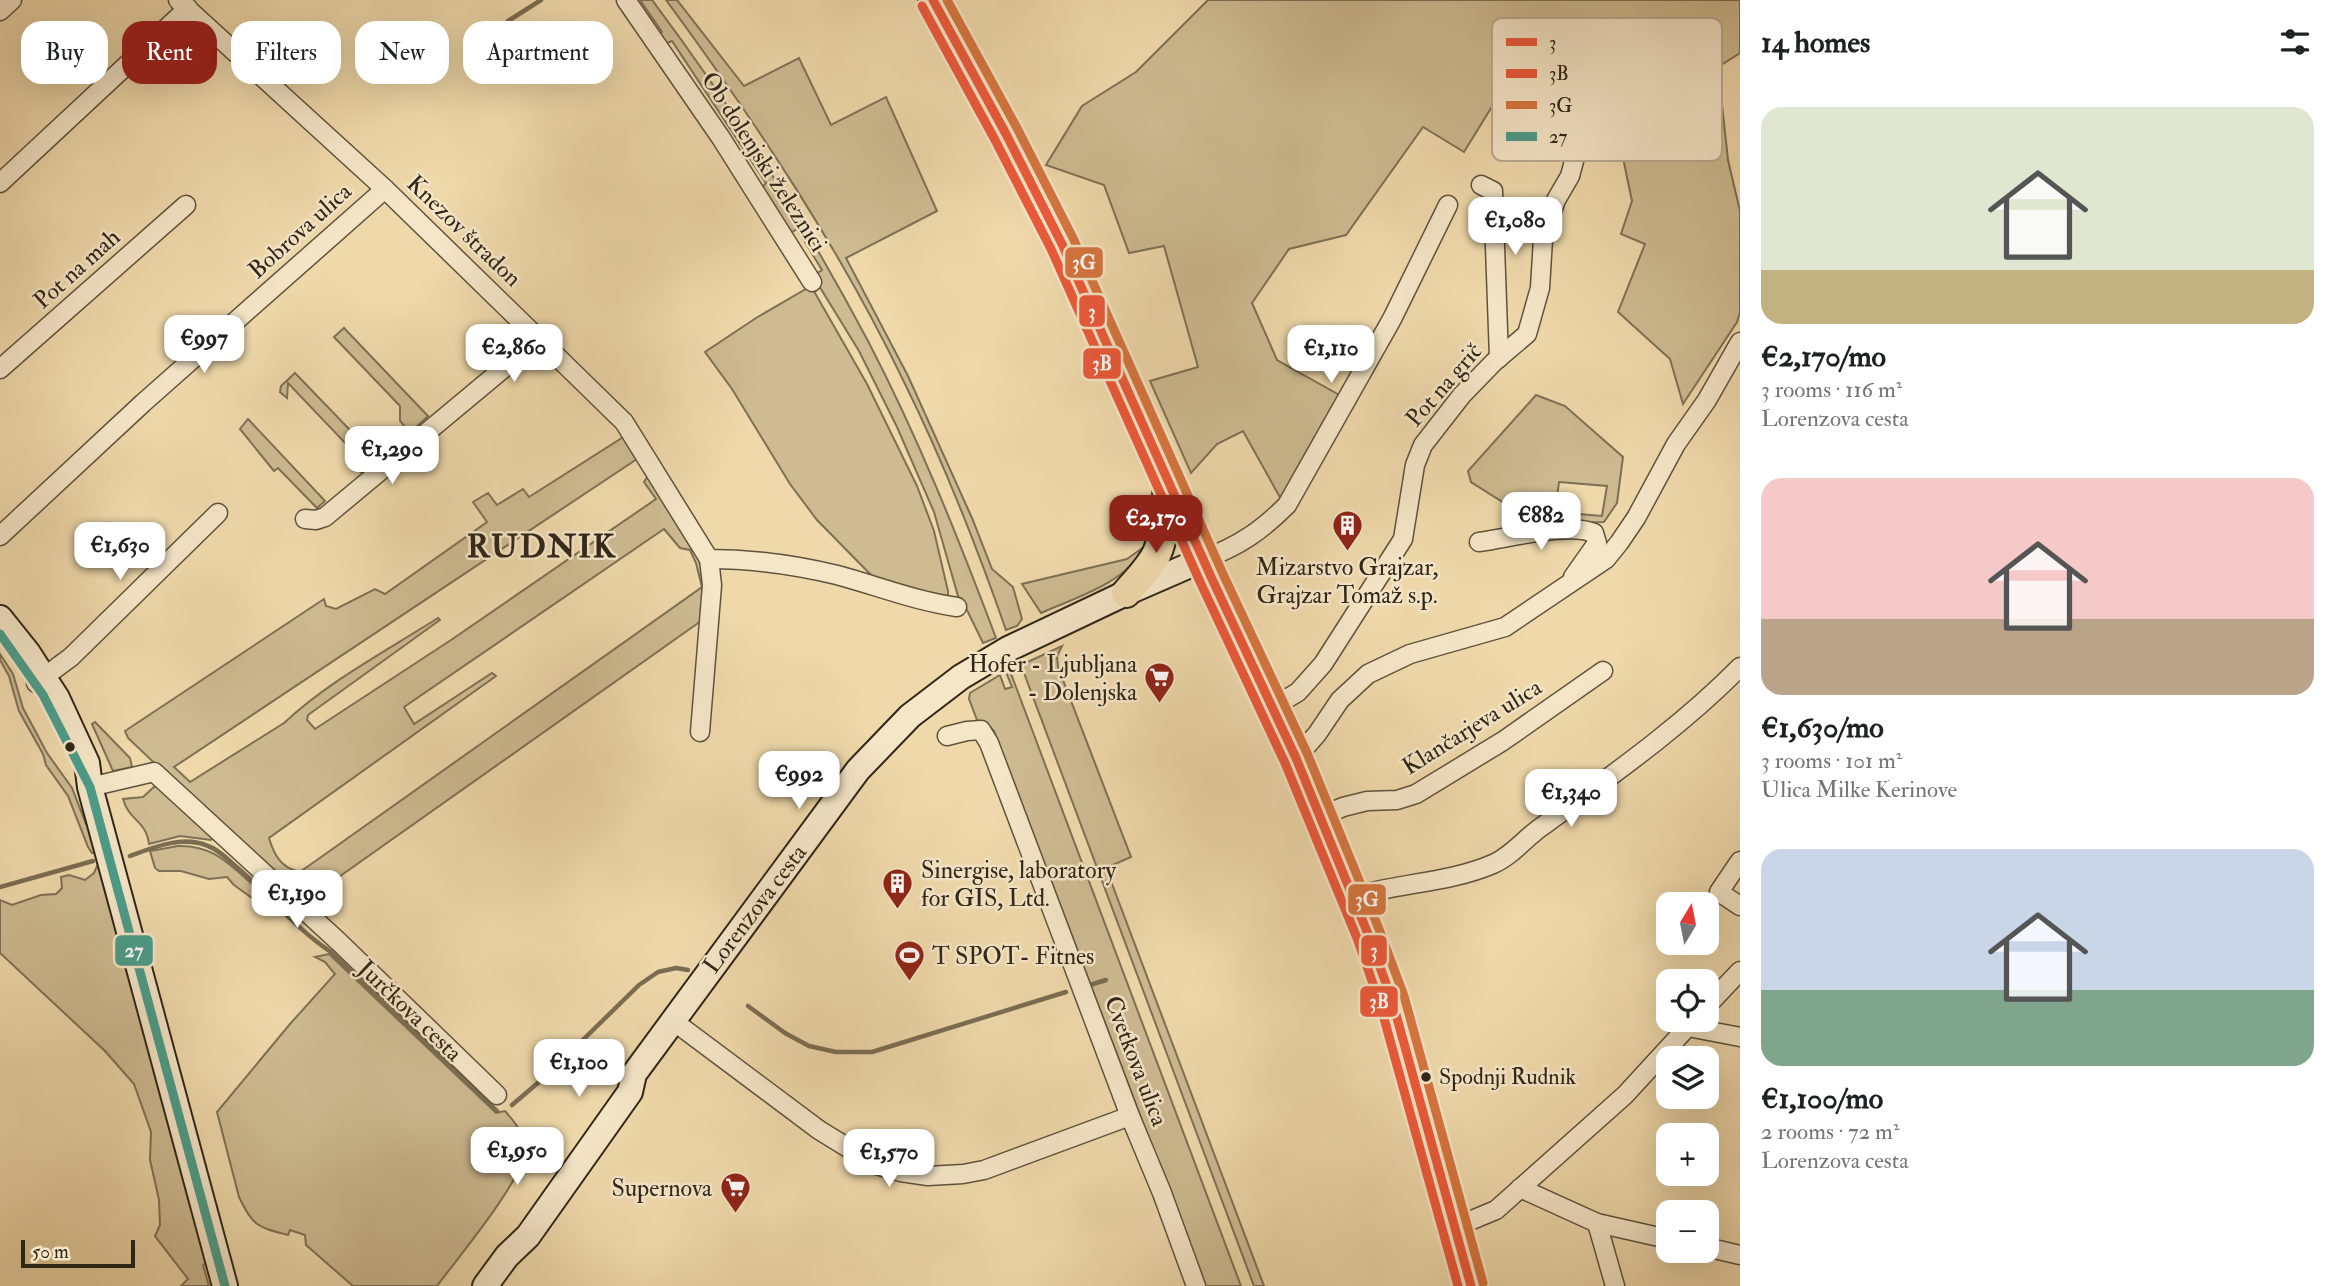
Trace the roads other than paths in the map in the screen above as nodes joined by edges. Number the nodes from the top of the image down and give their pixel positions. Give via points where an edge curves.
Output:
1 (12, 0) edge
2 (626, 0) edge
3 (933, 0) edge
4 (183, 4) edge
5 (0, 11) edge
6 (1574, 161) edge
7 (0, 183) edge
8 (1481, 185) dead end
9 (385, 189) junction
10 (186, 205) dead end
11 (1448, 205) dead end
12 (811, 282) dead end
13 (540, 338) junction
14 (1740, 342) edge
15 (1499, 358) junction
16 (0, 369) edge
17 (1168, 481) junction
18 (218, 513) dead end
19 (305, 519) dead end
20 (0, 536) edge
21 (1479, 542) dead end
22 (709, 559) junction
23 (1204, 559) junction
24 (1568, 584) junction
25 (1126, 593) junction
26 (957, 607) dead end
27 (0, 618) edge
28 (0, 634) edge
29 (1740, 667) edge
30 (1603, 671) dead end
31 (40, 680) junction
32 (1273, 707) junction
33 (700, 732) dead end
34 (947, 736) dead end
35 (1296, 758) junction
36 (90, 787) junction
37 (1320, 817) junction
38 (1740, 861) edge
39 (1352, 897) junction
40 (1740, 906) edge
41 (1740, 971) edge
42 (1719, 993) edge
43 (672, 1020) junction
44 (1719, 1031) edge
45 (1684, 1032) edge
46 (1740, 1037) edge
47 (497, 1095) dead end
48 (1130, 1116) junction
49 (1520, 1188) junction
50 (1597, 1223) junction
51 (1455, 1227) junction
52 (1656, 1236) edge
53 (1719, 1250) edge
54 (1740, 1255) edge
55 (225, 1286) edge
56 (485, 1286) edge
57 (1196, 1286) edge
58 (1471, 1286) edge
59 (1615, 1286) edge

1 - 5 street
2 - 12 street, Ob dolenjski železnici via 722,138
3 - 17 main road via 1062,244
4 - 7 street
4 - 9 street, Knezov štradon
6 - 15 street, Pot na grič via 1543,239 1540,288 1527,334
8 - 15 street via 1493,191
9 - 13 street, Knezov štradon
9 - 20 street, Bobrova ulica
10 - 16 street, Pot na mah
11 - 23 street via 1392,319 1287,505 1230,550
13 - 19 street via 325,517
13 - 22 street, Knezov štradon via 624,422
14 - 24 street via 1619,543 1606,559
15 - 32 street, Pot na grič via 1462,395 1423,445 1415,465 1403,539 1324,664 1298,692
17 - 23 main road
17 - 25 main road via 1156,555
18 - 31 street via 71,657
21 - 24 street via 1583,528 1594,533 1597,543
22 - 26 street via 754,559 799,567
22 - 33 street, Knezov štradon via 712,585
23 - 25 street, Lorenzova cesta
23 - 32 main road
24 - 35 street via 1505,627 1410,653 1367,674 1340,700
25 - 43 street, Lorenzova cesta via 985,661 910,716 858,770
27 - 31 street
28 - 31 street
29 - 39 street via 1686,717 1498,862 1474,872
30 - 37 street, Klančarjeva ulica via 1503,741 1416,794 1367,801
31 - 36 street via 57,698 88,763
32 - 35 main road
34 - 48 street, Cvetkova ulica via 976,730 984,733
35 - 37 main road
36 - 47 street, Jurčkova cesta via 154,772
36 - 55 street
37 - 39 main road
38 - 40 street via 1719,892
39 - 51 main road via 1392,1000
41 - 42 street
43 - 48 street via 819,1130 876,1165 901,1172 928,1176 984,1170
43 - 56 street, Lorenzova cesta via 634,1074 625,1100 528,1236 506,1256
44 - 46 street
45 - 49 street via 1625,1095
48 - 57 street, Cvetkova ulica
49 - 50 street
49 - 51 street via 1496,1210
50 - 52 street
50 - 59 street
51 - 58 main road
53 - 54 street

